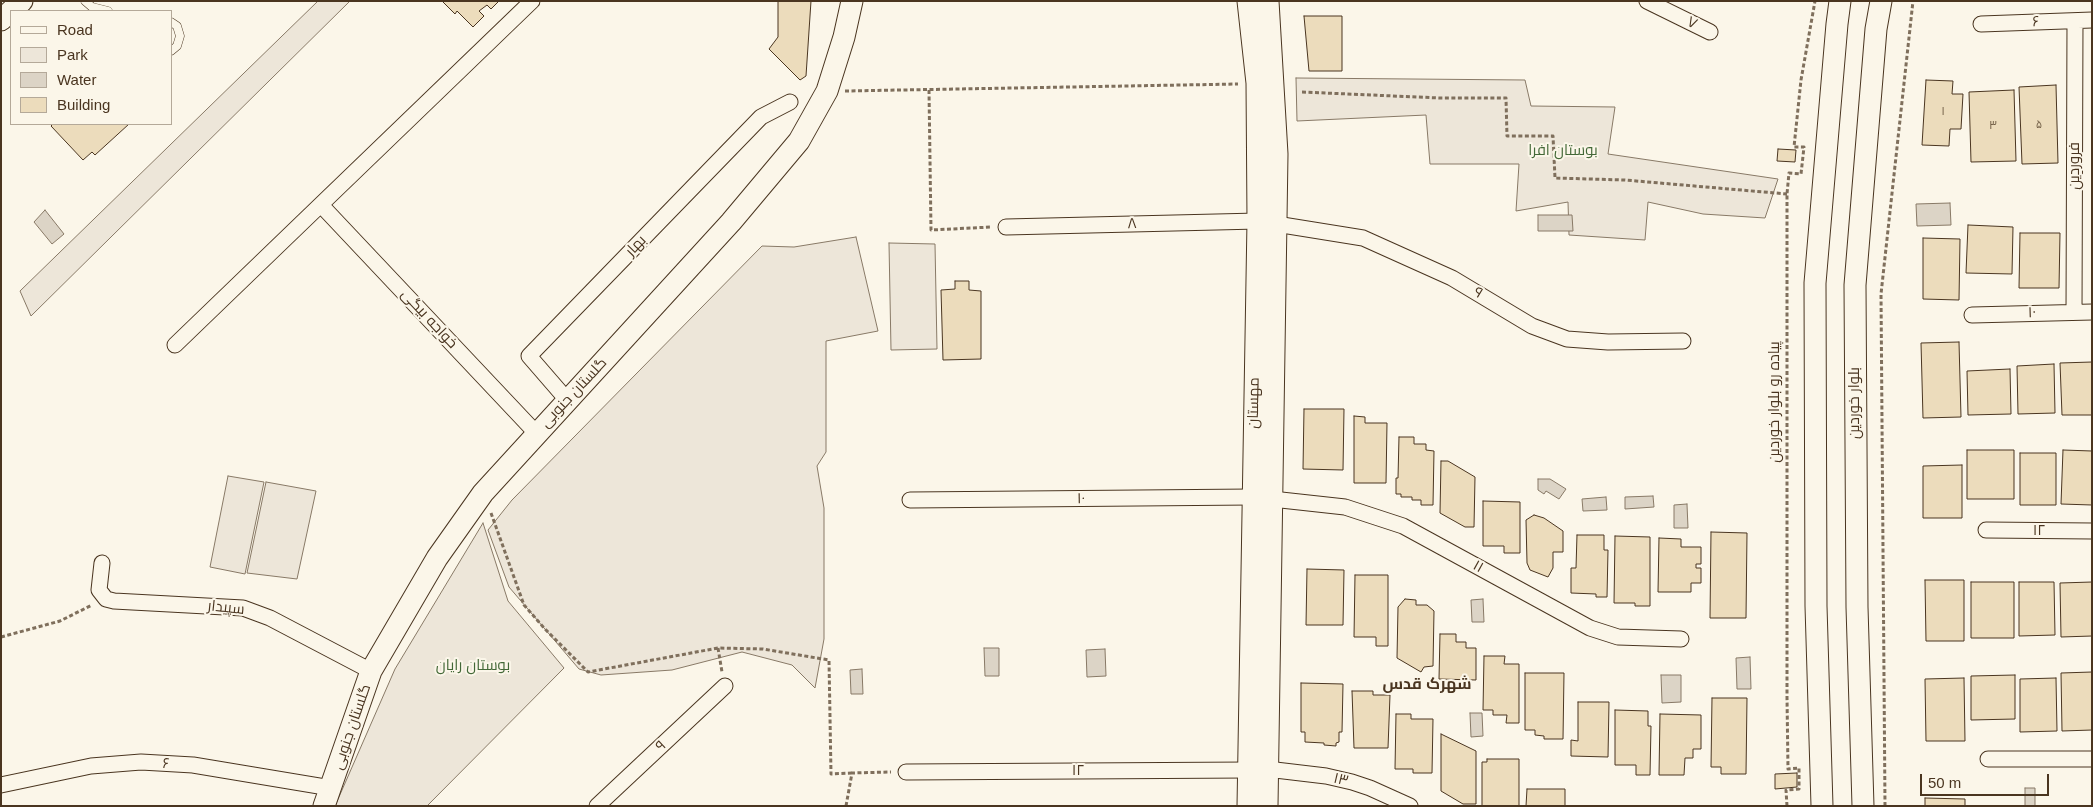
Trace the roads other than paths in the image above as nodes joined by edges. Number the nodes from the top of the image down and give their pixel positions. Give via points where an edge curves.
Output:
1 (22, 1) edge
2 (85, 1) edge
3 (532, 1) edge
4 (852, 1) edge
5 (1248, 1) edge
6 (1268, 1) edge
7 (1647, 1) edge
8 (1840, 1) edge
9 (1881, 1) edge
10 (12, 10) edge
11 (104, 10) edge
12 (2092, 20) edge
13 (2075, 21) junction
14 (172, 23) edge
15 (1981, 24) dead end
16 (1710, 32) dead end
17 (172, 50) edge
18 (790, 102) dead end
19 (321, 205) junction
20 (1267, 222) junction
21 (1006, 227) road end
22 (2074, 311) junction
23 (2092, 312) edge
24 (1972, 316) dead end
25 (1683, 341) dead end
26 (175, 345) dead end
27 (568, 401) junction
28 (537, 434) junction
29 (1262, 498) junction
30 (910, 500) dead end
31 (1986, 530) dead end
32 (2092, 531) edge
33 (102, 563) dead end
34 (1681, 639) dead end
35 (371, 670) junction
36 (725, 686) road end
37 (1988, 759) dead end
38 (2092, 759) edge
39 (1258, 770) junction
40 (906, 772) road end
41 (1, 785) edge
42 (327, 797) edge
43 (598, 806) edge
44 (1248, 806) edge
45 (1267, 806) edge
46 (1410, 806) edge
47 (1822, 806) edge
48 (1863, 806) edge

1 - 10 street
2 - 11 lane
3 - 19 street
4 - 27 street, گلستان جنوبی via 826,91 799,141 731,222
5 - 20 street, مهستان
6 - 20 street via 1277,154
7 - 16 street, ۷
8 - 47 street via 1815,283 1816,606
9 - 48 street, بلوار خوردین via 1855,285 1857,607
12 - 13 street, ۶
13 - 15 street, ۶
13 - 22 street, فروردین
14 - 17 lane via 177,26 180,36
18 - 27 street, بهار via 761,116 530,356
19 - 26 street
19 - 28 street, خواجه بیگی
20 - 21 street, ۸
20 - 25 street, ۹ via 1363,238 1452,278 1532,326 1567,339
20 - 29 street, مهستان
22 - 23 street, ۱۰
22 - 24 street, ۱۰
27 - 28 street, گلستان جنوبی
28 - 35 street, گلستان جنوبی via 483,493 437,558
29 - 30 street, ۱۰
29 - 34 street, ۱۱ via 1346,506 1403,526 1590,628 1618,637
29 - 39 street, مهستان
31 - 32 street, ۱۲
33 - 35 street, سپیدار via 99,590 106,599 243,608 270,618
35 - 42 street, گلستان جنوبی
36 - 43 street, ۹
37 - 38 street
39 - 40 street, ۱۲
39 - 44 street, مهستان
39 - 45 street
39 - 46 street, ۱۳ via 1326,776 1352,782
41 - 42 street, ۶ via 91,766 141,762 193,765

